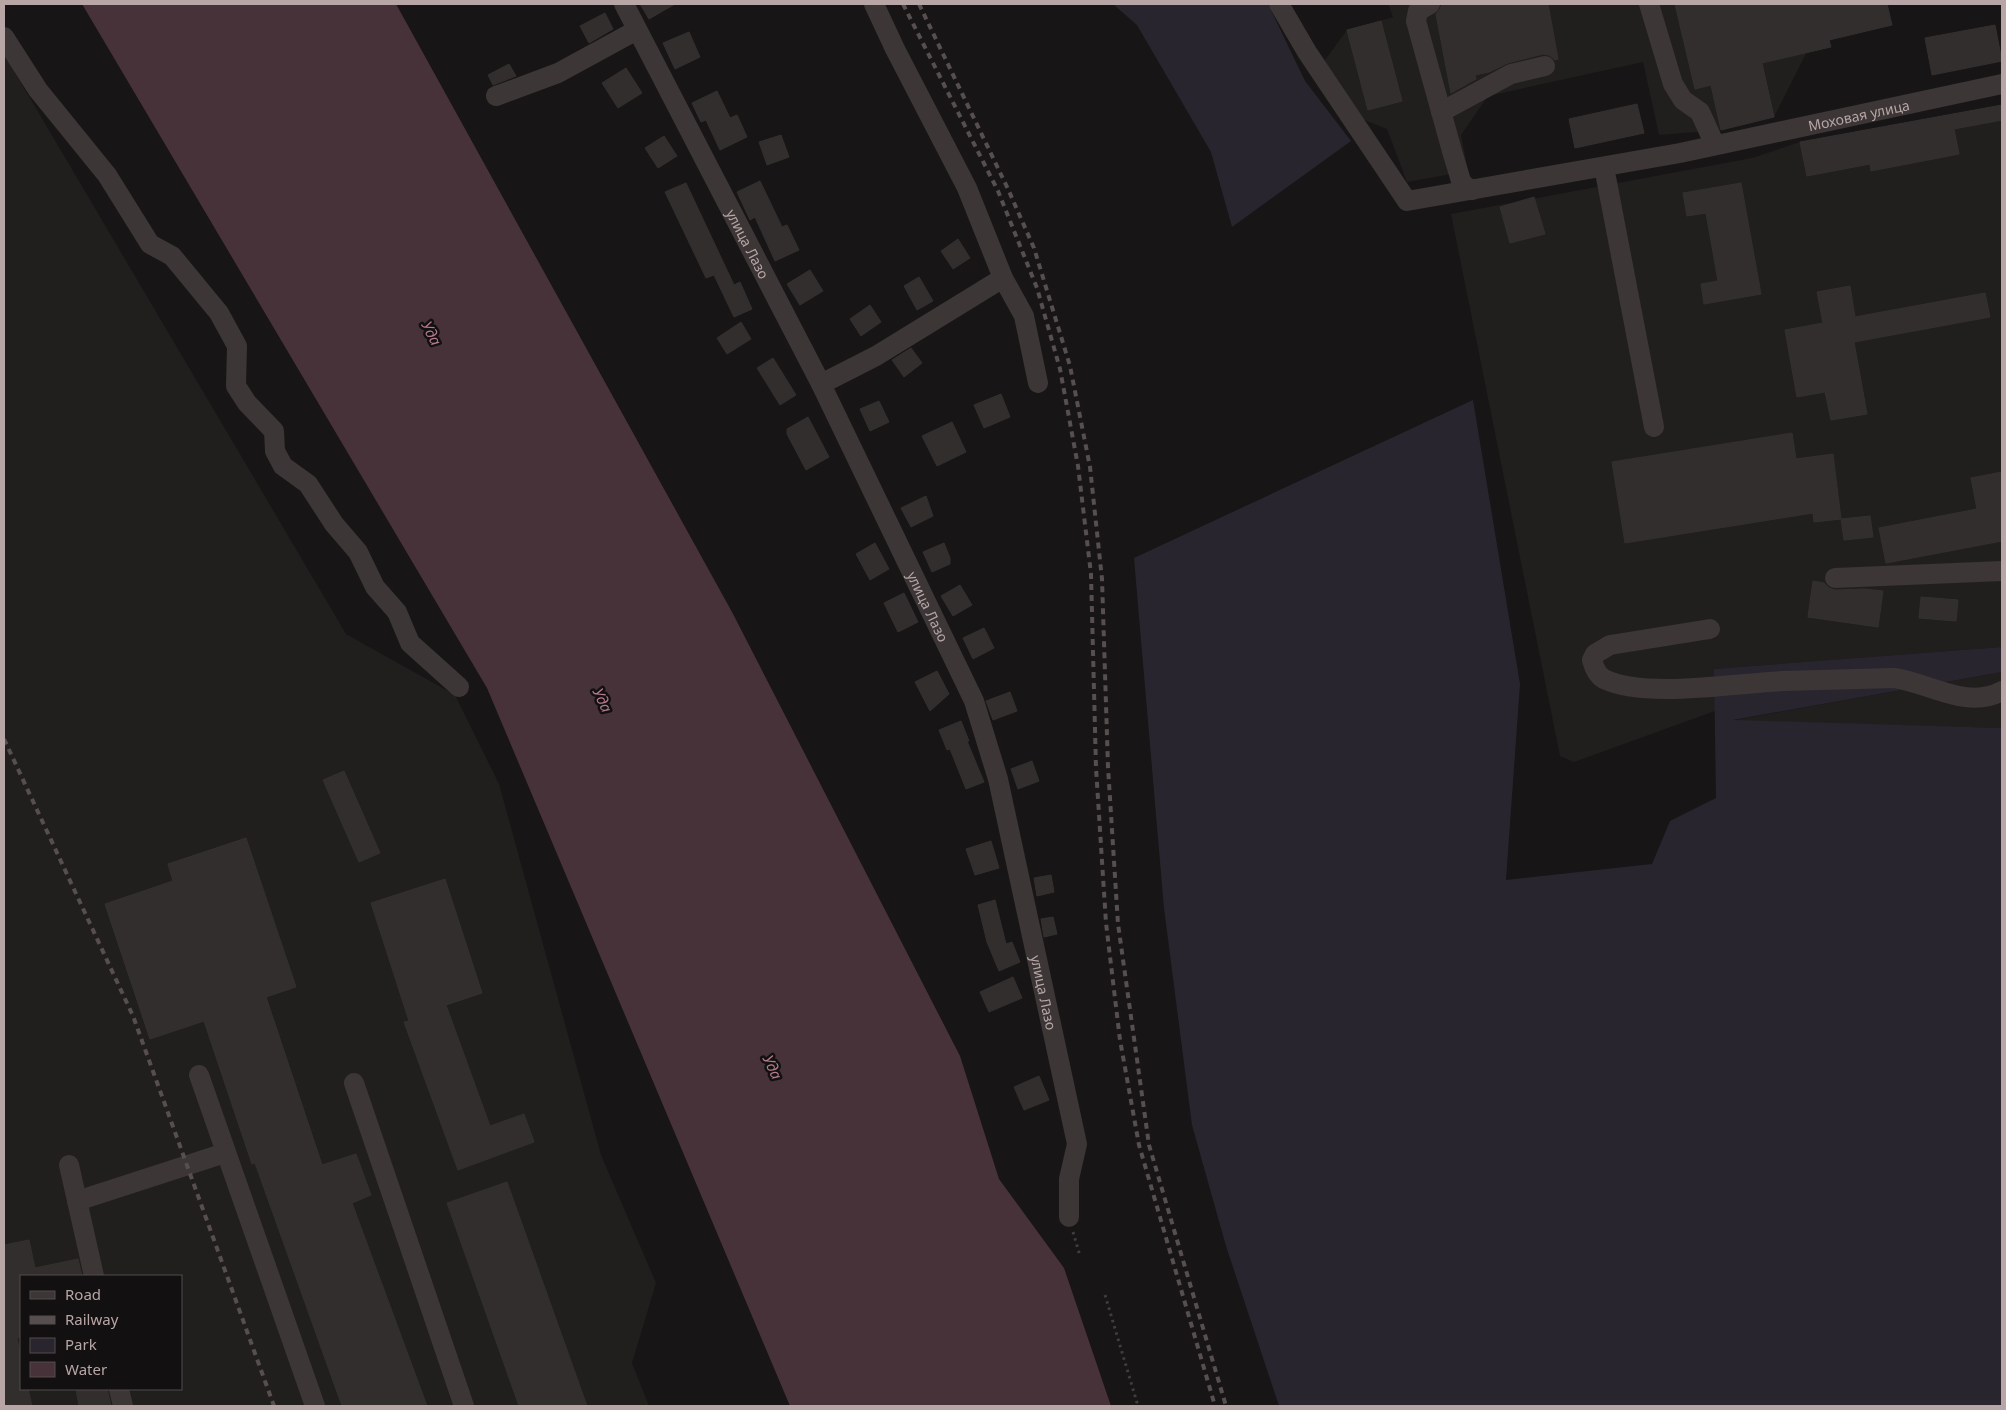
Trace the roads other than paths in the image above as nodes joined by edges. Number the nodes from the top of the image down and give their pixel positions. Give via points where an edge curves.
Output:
1 (624, 4) edge
2 (874, 4) edge
3 (1279, 4) edge
4 (1430, 4) edge
5 (1649, 4) edge
6 (637, 30) junction
7 (4, 36) edge
8 (1544, 66) dead end
9 (2002, 84) edge
10 (496, 96) dead end
11 (1441, 112) junction
12 (1715, 145) junction
13 (1604, 167) junction
14 (1472, 190) junction
15 (1003, 278) junction
16 (1038, 383) dead end
17 (821, 384) junction
18 (1654, 427) dead end
19 (2002, 571) edge
20 (1835, 578) dead end
21 (1710, 629) dead end
22 (459, 687) dead end
23 (2002, 691) edge
24 (199, 1075) dead end
25 (354, 1084) dead end
26 (225, 1153) junction
27 (69, 1165) dead end
28 (77, 1201) junction
29 (1069, 1217) road end
30 (94, 1275) edge
31 (119, 1390) edge
32 (123, 1406) edge
33 (314, 1406) edge
34 (464, 1406) edge

1 - 6 street, улица Лазо
2 - 15 street via 967,188
3 - 14 street, Моховая улица via 1307,52 1408,201
4 - 11 street via 1418,11 1416,21
5 - 12 street via 1672,84 1682,100 1700,112
6 - 10 street via 558,73
6 - 17 street, улица Лазо
7 - 22 street via 38,90 107,175 150,244 172,256 219,313 237,346 236,386 247,403 274,431 275,451 284,466 308,484 334,524 358,552 376,587 397,612 410,643
8 - 11 street via 1511,74
9 - 12 street, Моховая улица
11 - 14 street via 1461,180
12 - 13 street, Моховая улица
13 - 14 street, Моховая улица
13 - 18 street
15 - 16 street via 1024,316
15 - 17 street via 876,356
17 - 29 street, улица Лазо via 974,701 998,779 1077,1144 1069,1179
19 - 20 street
21 - 23 street via 1610,645 1595,654 1592,660 1595,670 1604,678 1632,686 1676,689 1782,681 1894,678 1975,699
24 - 26 street
25 - 34 street
26 - 28 street
26 - 33 street
27 - 28 street
28 - 30 street
31 - 32 street

